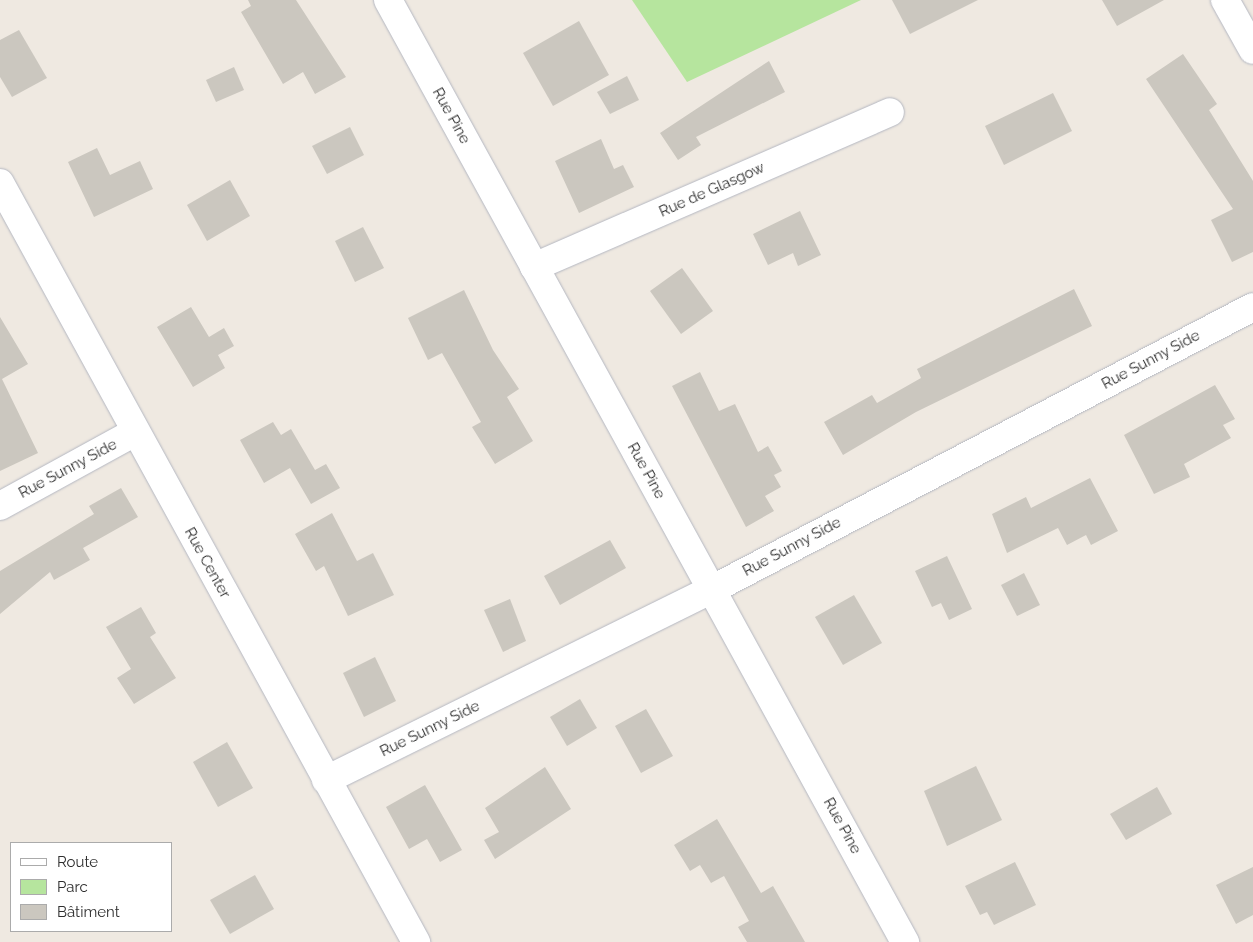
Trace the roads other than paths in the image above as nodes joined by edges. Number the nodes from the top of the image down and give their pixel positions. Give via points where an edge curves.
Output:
1 (388, 0) edge
2 (1225, 0) edge
3 (1253, 50) edge
4 (890, 112) dead end
5 (0, 182) edge
6 (534, 268) junction
7 (1253, 307) edge
8 (135, 432) junction
9 (0, 506) edge
10 (710, 590) junction
11 (326, 780) junction
12 (416, 942) edge
13 (905, 942) edge

1 - 6 street, Rue Pine
2 - 3 street
4 - 6 street, Rue de Glasgow
5 - 8 street, Rue Center
6 - 10 street, Rue Pine
7 - 10 street, Rue Sunny Side
8 - 9 street, Rue Sunny Side
8 - 11 street, Rue Center
10 - 11 street, Rue Sunny Side
10 - 13 street, Rue Pine
11 - 12 street, Rue Center

